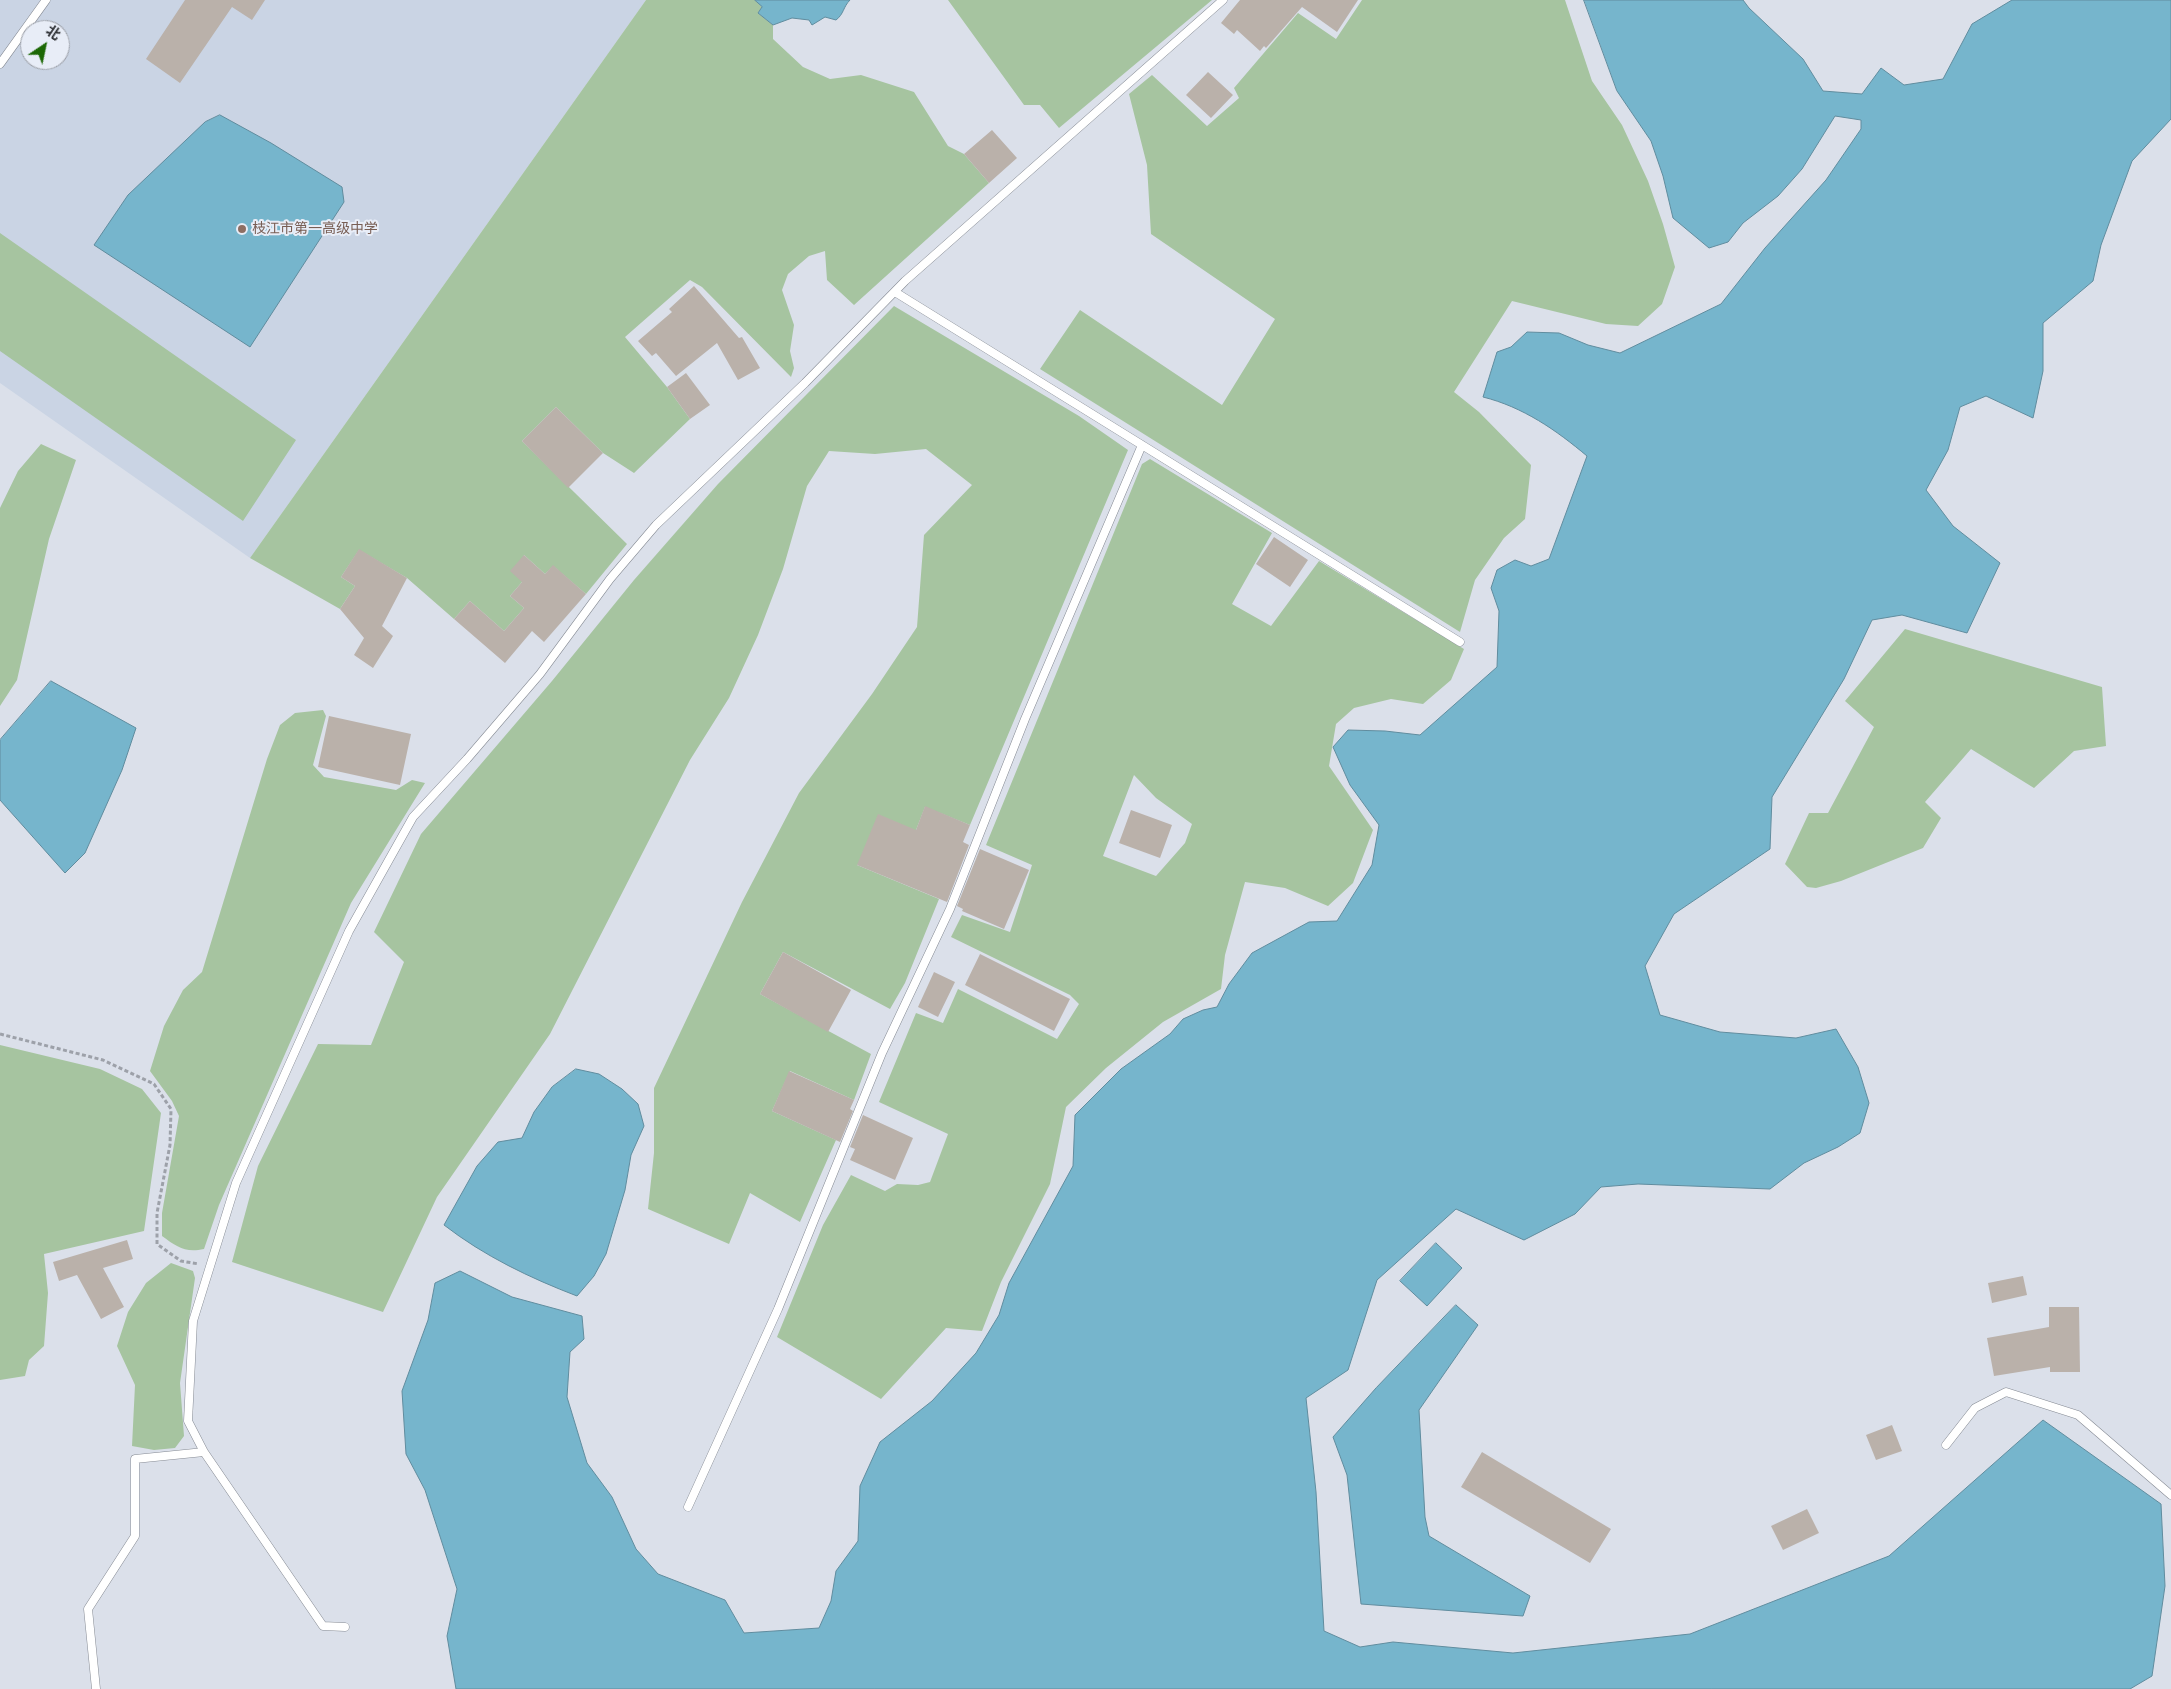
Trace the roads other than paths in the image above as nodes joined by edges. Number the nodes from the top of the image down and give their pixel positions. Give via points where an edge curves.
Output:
1 (46, 0) edge
2 (1223, 0) edge
3 (0, 64) edge
4 (895, 292) junction
5 (1142, 445) junction
6 (1460, 642) dead end
7 (1946, 1445) dead end
8 (204, 1452) junction
9 (2171, 1495) edge
10 (688, 1507) dead end
11 (345, 1627) dead end
12 (96, 1689) edge

1 - 3 lane
2 - 4 lane
4 - 5 lane
4 - 8 lane via 805,383 656,524 610,579 540,674 413,817 346,939 236,1183 193,1321 188,1422
5 - 6 lane
5 - 10 lane via 1069,611 950,909 882,1053 778,1309
7 - 9 lane via 1975,1408 2006,1392 2078,1415
8 - 11 lane via 323,1626
8 - 12 lane via 134,1459 136,1536 88,1609

